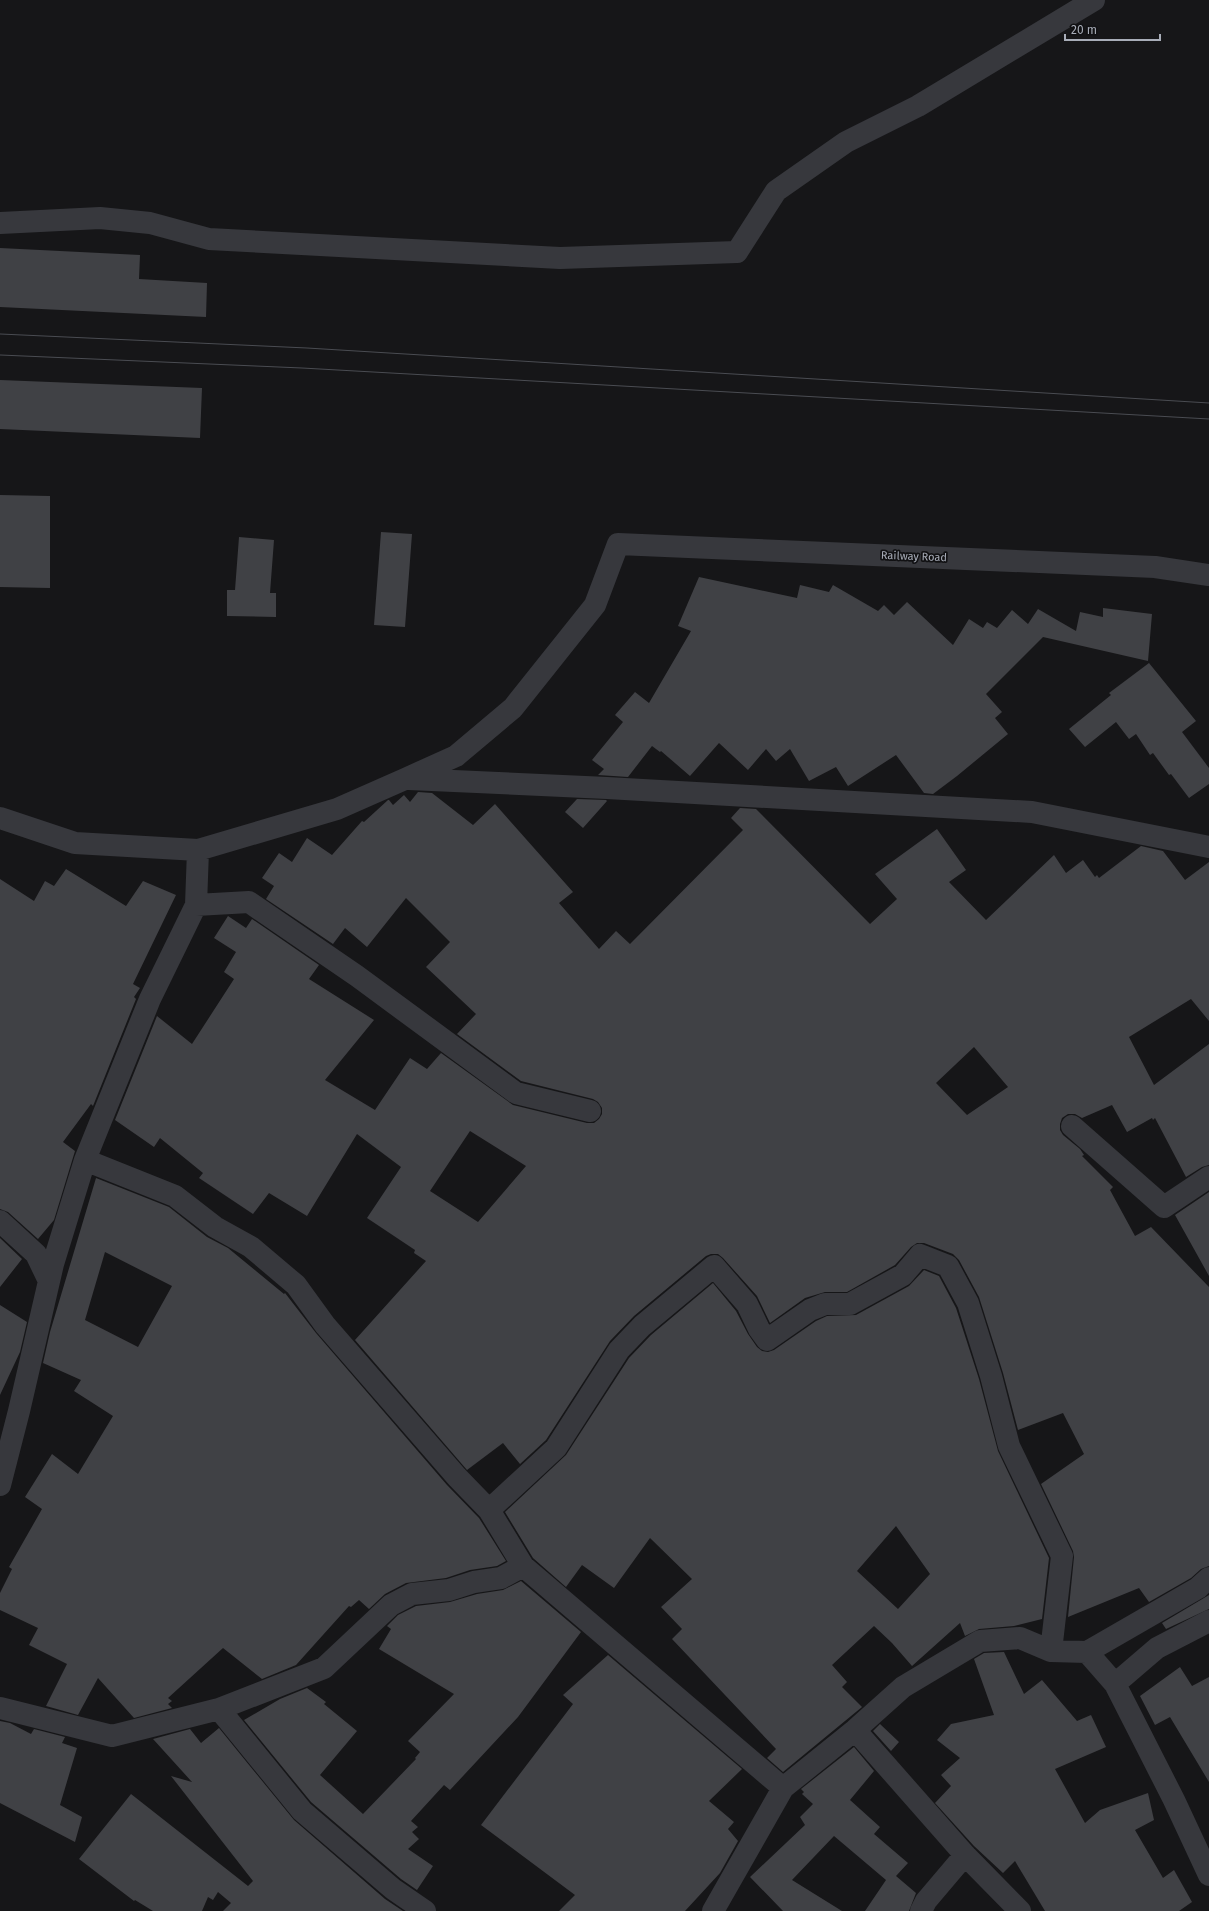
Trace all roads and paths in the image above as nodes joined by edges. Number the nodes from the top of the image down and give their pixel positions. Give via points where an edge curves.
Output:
1 (1094, 0) edge
2 (0, 223) edge
3 (1209, 575) edge
4 (405, 779) junction
5 (0, 818) edge
6 (1209, 847) edge
7 (198, 850) junction
8 (196, 905) junction
9 (590, 1111) dead end
10 (1072, 1126) dead end
11 (85, 1160) junction
12 (1209, 1177) edge
13 (0, 1221) edge
14 (49, 1281) junction
15 (0, 1485) edge
16 (489, 1510) junction
17 (524, 1566) junction
18 (1209, 1578) edge
19 (1209, 1620) edge
20 (1051, 1651) junction
21 (1087, 1652) junction
22 (1115, 1684) junction
23 (0, 1708) edge
24 (219, 1709) junction
25 (855, 1730) junction
26 (783, 1788) junction
27 (965, 1855) junction
28 (1209, 1875) edge
29 (425, 1911) edge
30 (713, 1911) edge
31 (921, 1911) edge
32 (1020, 1911) edge

1 - 2 street via 918,106 846,142 776,192 737,252 560,258 209,239 150,223 100,218
3 - 4 street, Railway Road via 1155,567 618,544 595,605 513,708 456,756
4 - 6 street via 1032,812
4 - 7 street via 337,809
5 - 7 street via 75,842
7 - 8 street
8 - 9 street via 249,902 357,976 516,1093
8 - 11 street via 150,999
10 - 12 street via 1164,1207
11 - 14 street
11 - 16 street via 175,1196 215,1226 251,1247 296,1285 325,1325 457,1477
13 - 14 street via 36,1254
14 - 15 street
16 - 17 street
16 - 20 street via 556,1448 619,1350 642,1326 714,1266 747,1304 767,1340 810,1310 825,1304 850,1304 903,1275 920,1255 948,1266 968,1303 1009,1446 1062,1556
17 - 24 street via 501,1578 474,1582 449,1590 412,1594 390,1605 324,1668
17 - 26 street
18 - 21 street via 1198,1588
19 - 22 street via 1157,1648
20 - 21 street
20 - 25 street via 1020,1638 980,1641 903,1687
21 - 22 street
22 - 28 street
23 - 24 street via 112,1736
24 - 29 street via 302,1811 393,1889
25 - 26 street
25 - 27 street
26 - 30 street
27 - 31 street via 926,1901
27 - 32 street

